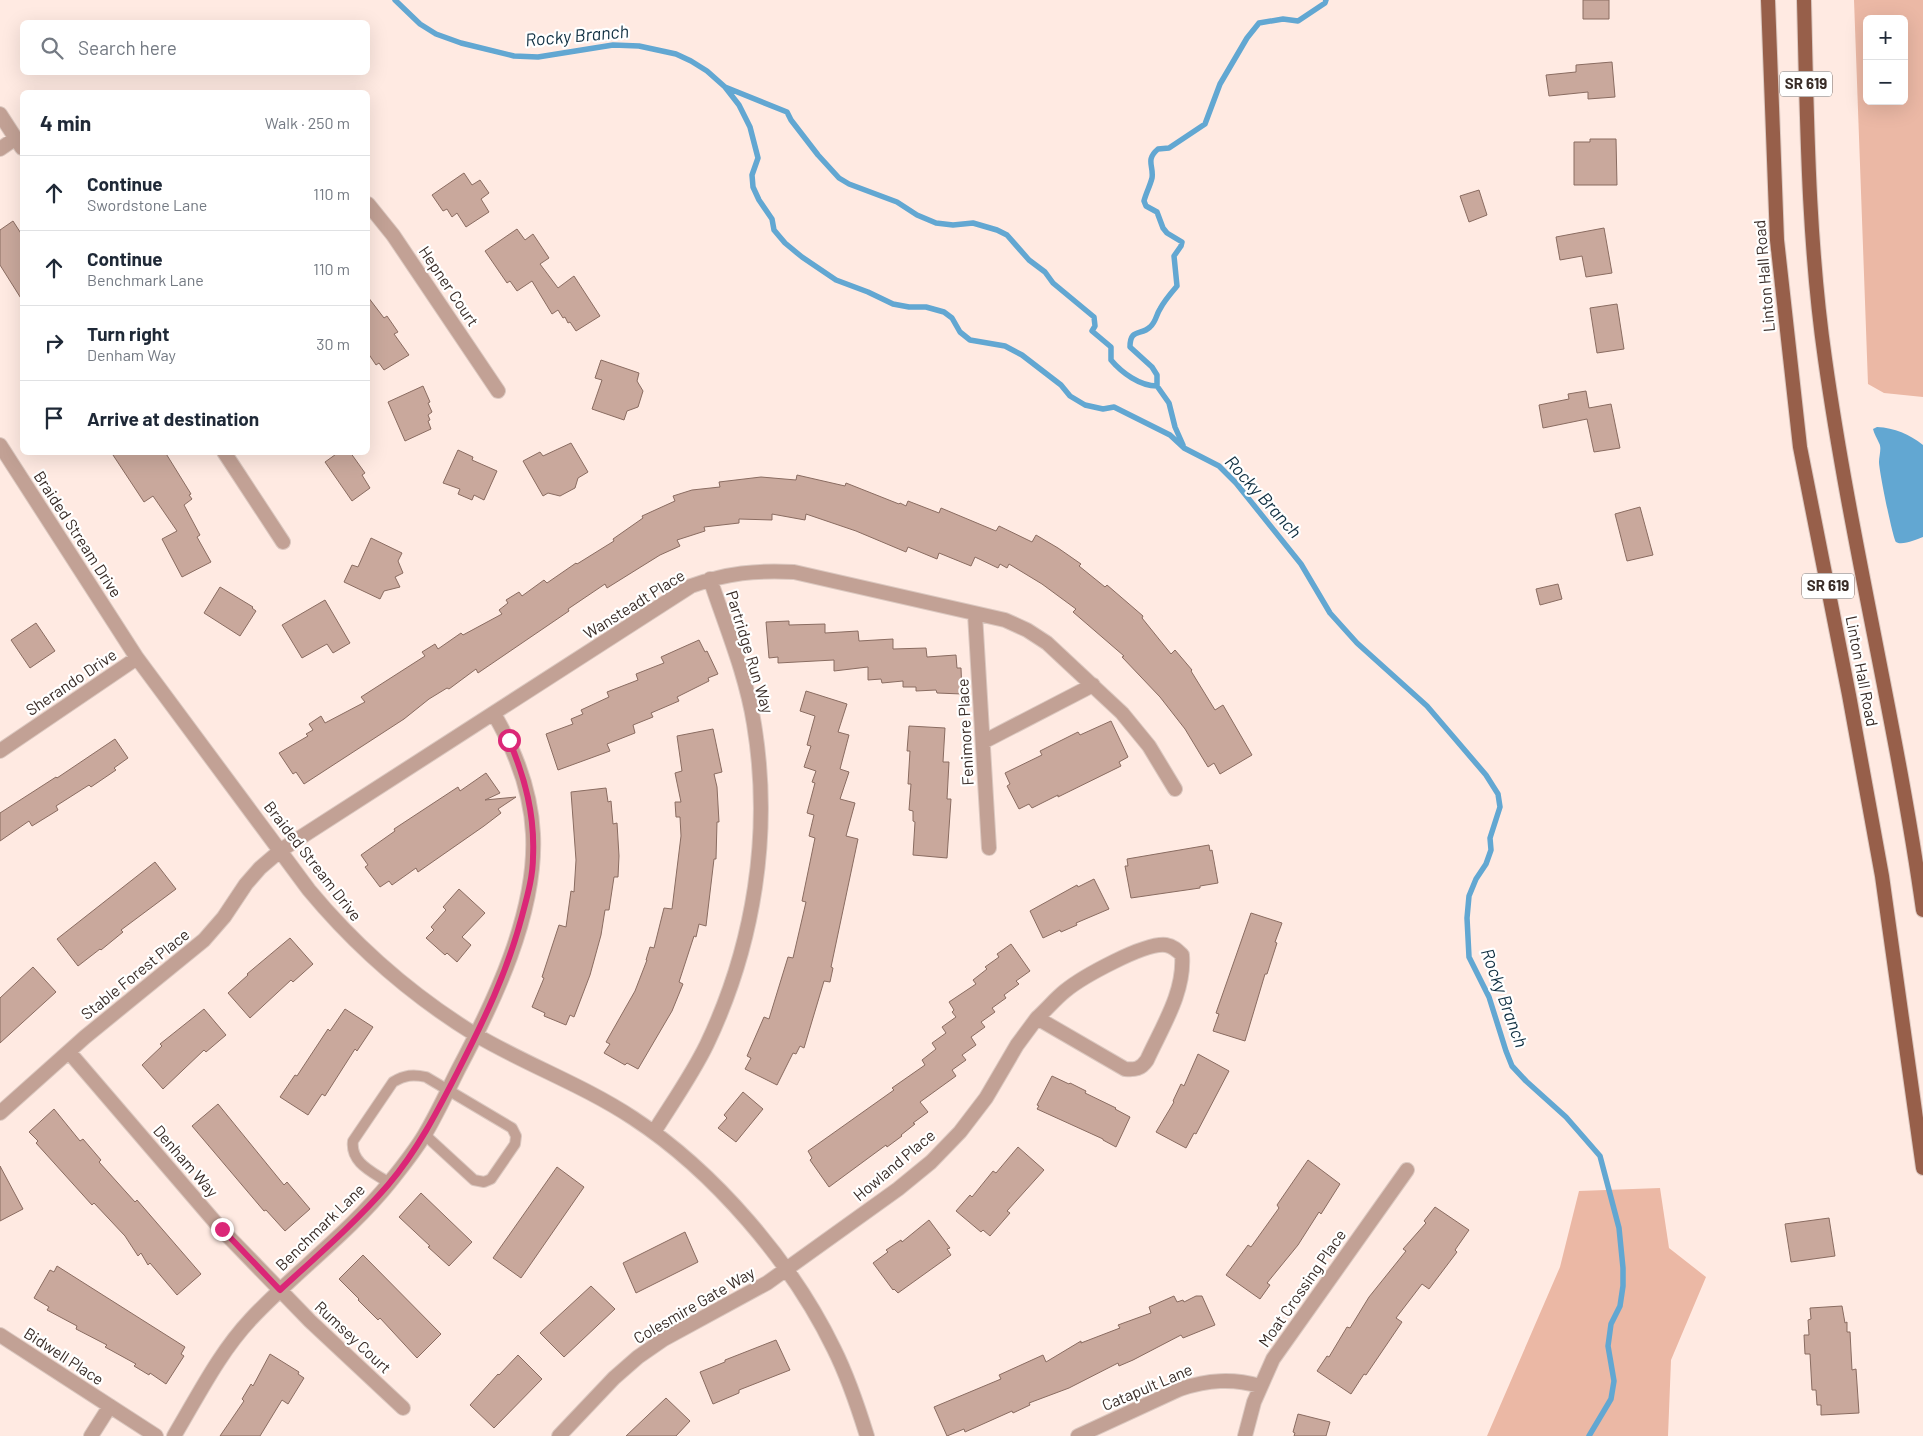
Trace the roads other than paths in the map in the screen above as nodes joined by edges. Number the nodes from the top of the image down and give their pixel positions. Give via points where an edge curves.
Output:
1 (1768, 0) edge
2 (1804, 0) edge
3 (0, 114) edge
4 (19, 143) edge
5 (0, 148) edge
6 (370, 206) edge
7 (498, 391) dead end
8 (0, 445) edge
9 (226, 455) edge
10 (284, 542) dead end
11 (710, 579) junction
12 (975, 614) junction
13 (137, 658) junction
14 (1093, 685) junction
15 (494, 714) junction
16 (983, 742) junction
17 (0, 751) edge
18 (1175, 789) dead end
19 (989, 848) dead end
20 (281, 850) junction
21 (1923, 910) edge
22 (1037, 1018) junction
23 (477, 1035) junction
24 (69, 1052) junction
25 (448, 1090) junction
26 (0, 1113) edge
27 (654, 1132) junction
28 (425, 1135) junction
29 (1923, 1168) edge
30 (1408, 1170) dead end
31 (389, 1183) junction
32 (786, 1269) junction
33 (280, 1290) junction
34 (0, 1335) edge
35 (1260, 1386) junction
36 (110, 1406) junction
37 (404, 1408) dead end
38 (91, 1436) edge
39 (156, 1436) edge
40 (174, 1436) edge
41 (559, 1436) edge
42 (867, 1436) edge
43 (1078, 1436) edge
44 (1245, 1436) edge

1 - 29 main road, Linton Hall Road / SR 619 via 1777,240 1800,447 1882,876
2 - 21 main road, Linton Hall Road / SR 619 via 1809,168 1824,357
3 - 4 street
4 - 5 street
6 - 7 street, Hepner Court via 393,235
8 - 13 street, Braided Stream Drive
9 - 10 street
11 - 12 street, Wansteadt Place via 765,570 794,572
11 - 15 street, Wansteadt Place via 691,586
11 - 27 street, Partridge Run Way via 743,676 754,722 761,779 759,860 753,904 727,999 706,1046
12 - 14 street, Wansteadt Place via 1005,620 1027,630 1047,643
12 - 16 street, Fenimore Place
13 - 17 street, Sherando Drive
13 - 20 street, Braided Stream Drive
14 - 16 street
14 - 18 street, Wansteadt Place via 1149,746
15 - 20 street, Wansteadt Place
15 - 23 street, Benchmark Lane via 509,740 524,778 530,801 533,859 514,948
16 - 19 street, Fenimore Place
20 - 23 street, Braided Stream Drive via 309,890 372,958 410,991
20 - 24 street, Stable Forest Place via 246,884 204,940
22 - 22 street, Howland Place via 1125,1069 1134,1070 1148,1060 1180,986 1182,955 1175,948 1159,945 1124,956 1065,991
22 - 32 street, Howland Place via 986,1098 931,1162
23 - 25 street, Benchmark Lane
23 - 27 street, Braided Stream Drive via 591,1092
24 - 26 street, Stable Forest Place
24 - 33 street, Denham Way via 222,1229
25 - 28 street, Benchmark Lane
25 - 28 lane via 512,1128 515,1144 491,1179 484,1182 474,1180
25 - 31 lane via 426,1077 404,1076 393,1082 353,1141 352,1150 356,1158
27 - 32 street, Braided Stream Drive via 714,1184
28 - 31 street, Benchmark Lane
30 - 35 street, Moat Crossing Place via 1284,1342
31 - 33 street, Benchmark Lane via 354,1223
32 - 41 street, Colesmire Gate Way via 638,1357
32 - 42 street, Braided Stream Drive via 834,1349
33 - 37 street, Rumsey Court
33 - 40 street, Benchmark Lane via 223,1354
34 - 36 street, Bidwell Place
35 - 43 street, Catapult Lane via 1243,1381 1198,1383
35 - 44 street, Moat Crossing Place
36 - 38 street, Bidwell Place
36 - 39 street, Bidwell Place

